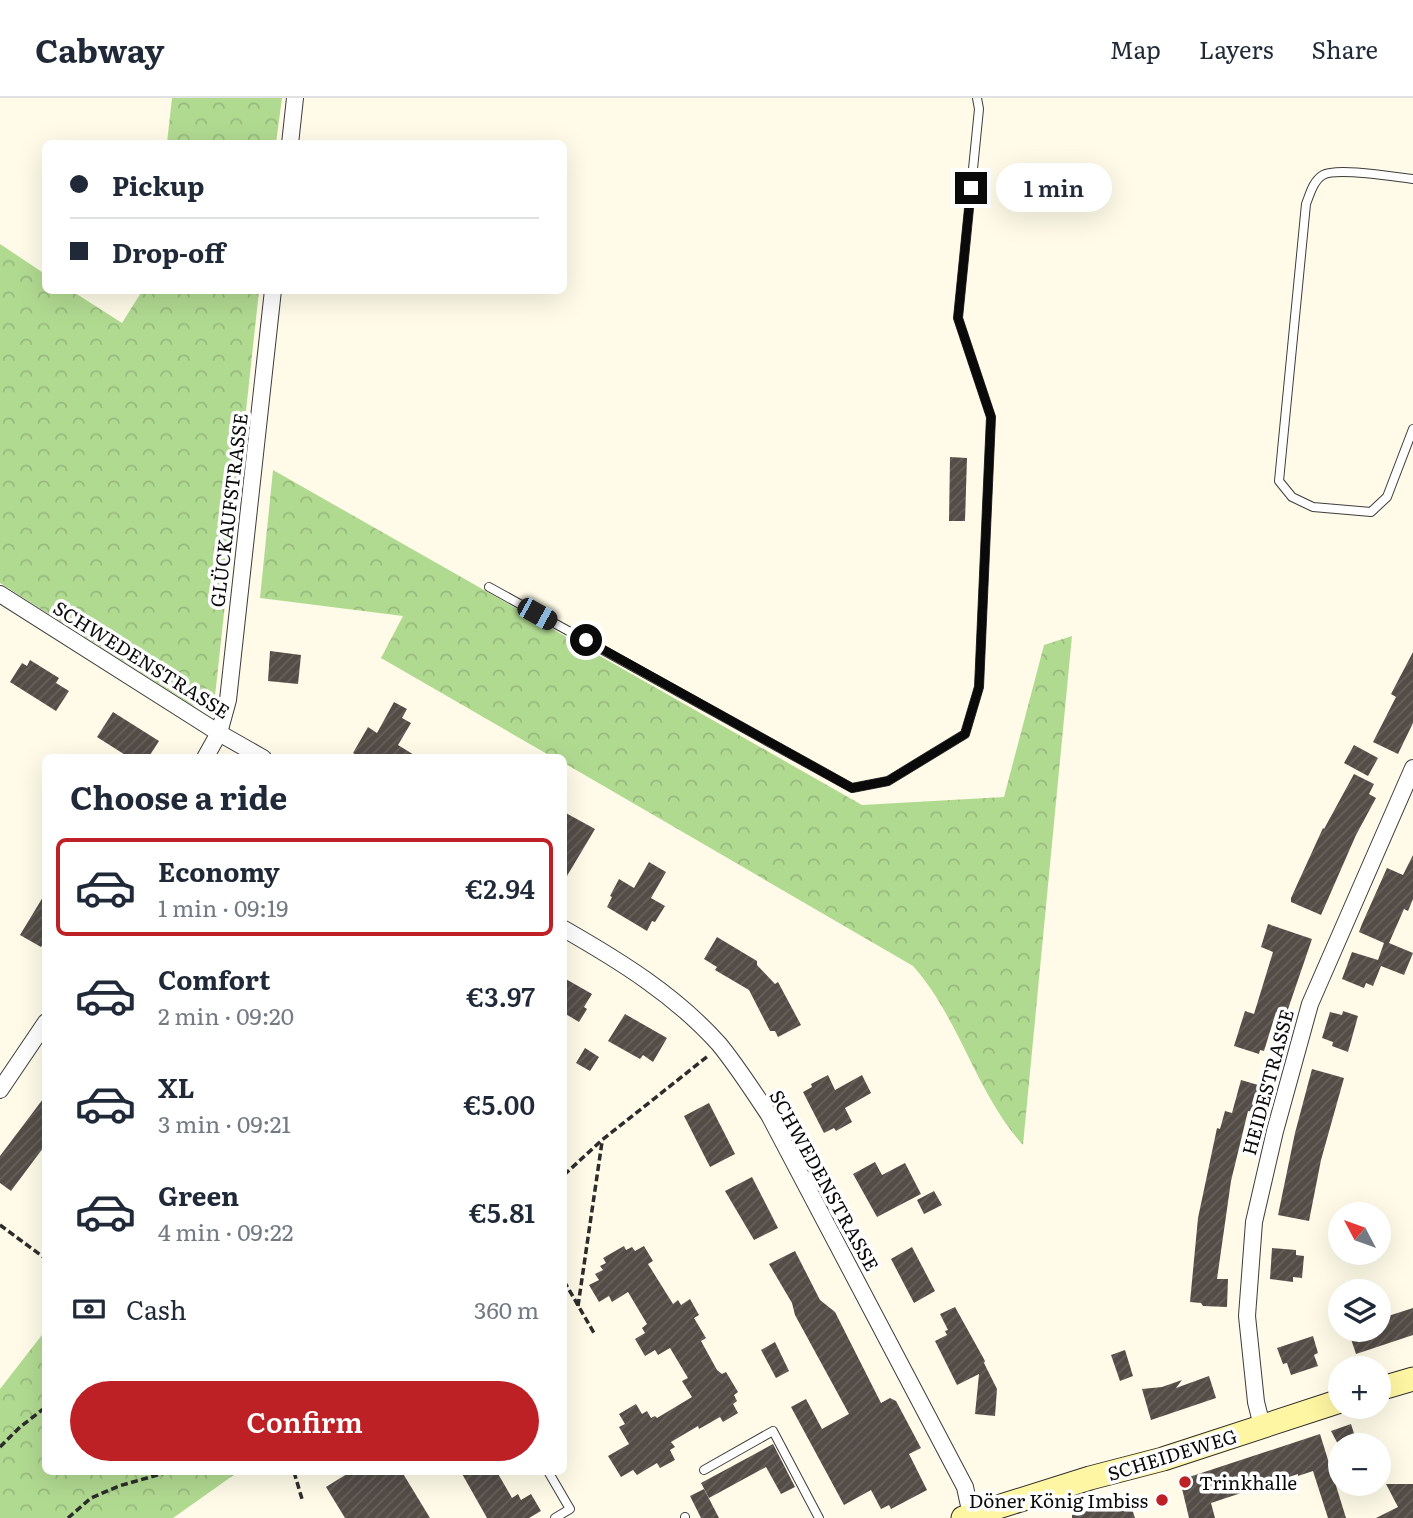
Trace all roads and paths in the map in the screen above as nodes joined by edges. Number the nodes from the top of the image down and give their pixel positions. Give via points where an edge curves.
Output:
1 (295, 98) edge
2 (977, 98) edge
3 (290, 140) edge
4 (1413, 179) edge
5 (273, 294) edge
6 (1413, 429) edge
7 (489, 587) dead end
8 (0, 594) edge
9 (219, 733) junction
10 (207, 754) edge
11 (256, 754) edge
12 (1413, 768) edge
13 (567, 931) edge
14 (42, 1028) edge
15 (720, 1046) junction
16 (0, 1090) edge
17 (602, 1140) junction
18 (567, 1172) edge
19 (0, 1225) edge
20 (42, 1256) edge
21 (567, 1286) edge
22 (578, 1306) junction
23 (594, 1333) dead end
24 (1413, 1379) edge
25 (1391, 1385) edge
26 (1328, 1405) edge
27 (42, 1410) edge
28 (1262, 1426) junction
29 (0, 1447) edge
30 (704, 1469) dead end
31 (158, 1475) edge
32 (295, 1475) edge
33 (550, 1475) edge
34 (302, 1499) dead end
35 (967, 1517) edge
36 (68, 1518) edge
37 (555, 1518) edge
38 (819, 1518) edge

1 - 3 street
2 - 7 lane via 958,318 991,417 979,687 965,734 888,781 852,788
4 - 6 lane via 1349,172 1324,174 1314,184 1306,204 1279,481 1292,497 1313,507 1371,512 1387,497
5 - 9 street, GLÜCKAUFSTRASSE via 228,700
8 - 9 street, SCHWEDENSTRASSE
9 - 10 street, GLÜCKAUFSTRASSE
9 - 11 street, SCHWEDENSTRASSE
12 - 28 street, HEIDESTRASSE via 1310,1004 1254,1222 1247,1317
13 - 15 street, SCHWEDENSTRASSE via 668,996
14 - 16 street
15 - 17 path
15 - 35 street, SCHWEDENSTRASSE via 769,1115 965,1487
17 - 18 path
17 - 22 path
19 - 20 path
21 - 22 path
22 - 23 path
24 - 25 street
26 - 28 street, SCHEIDEWEG
27 - 29 path
28 - 35 street, SCHEIDEWEG
30 - 38 lane via 773,1431
31 - 36 path via 91,1498
32 - 34 path
33 - 37 lane via 570,1509

